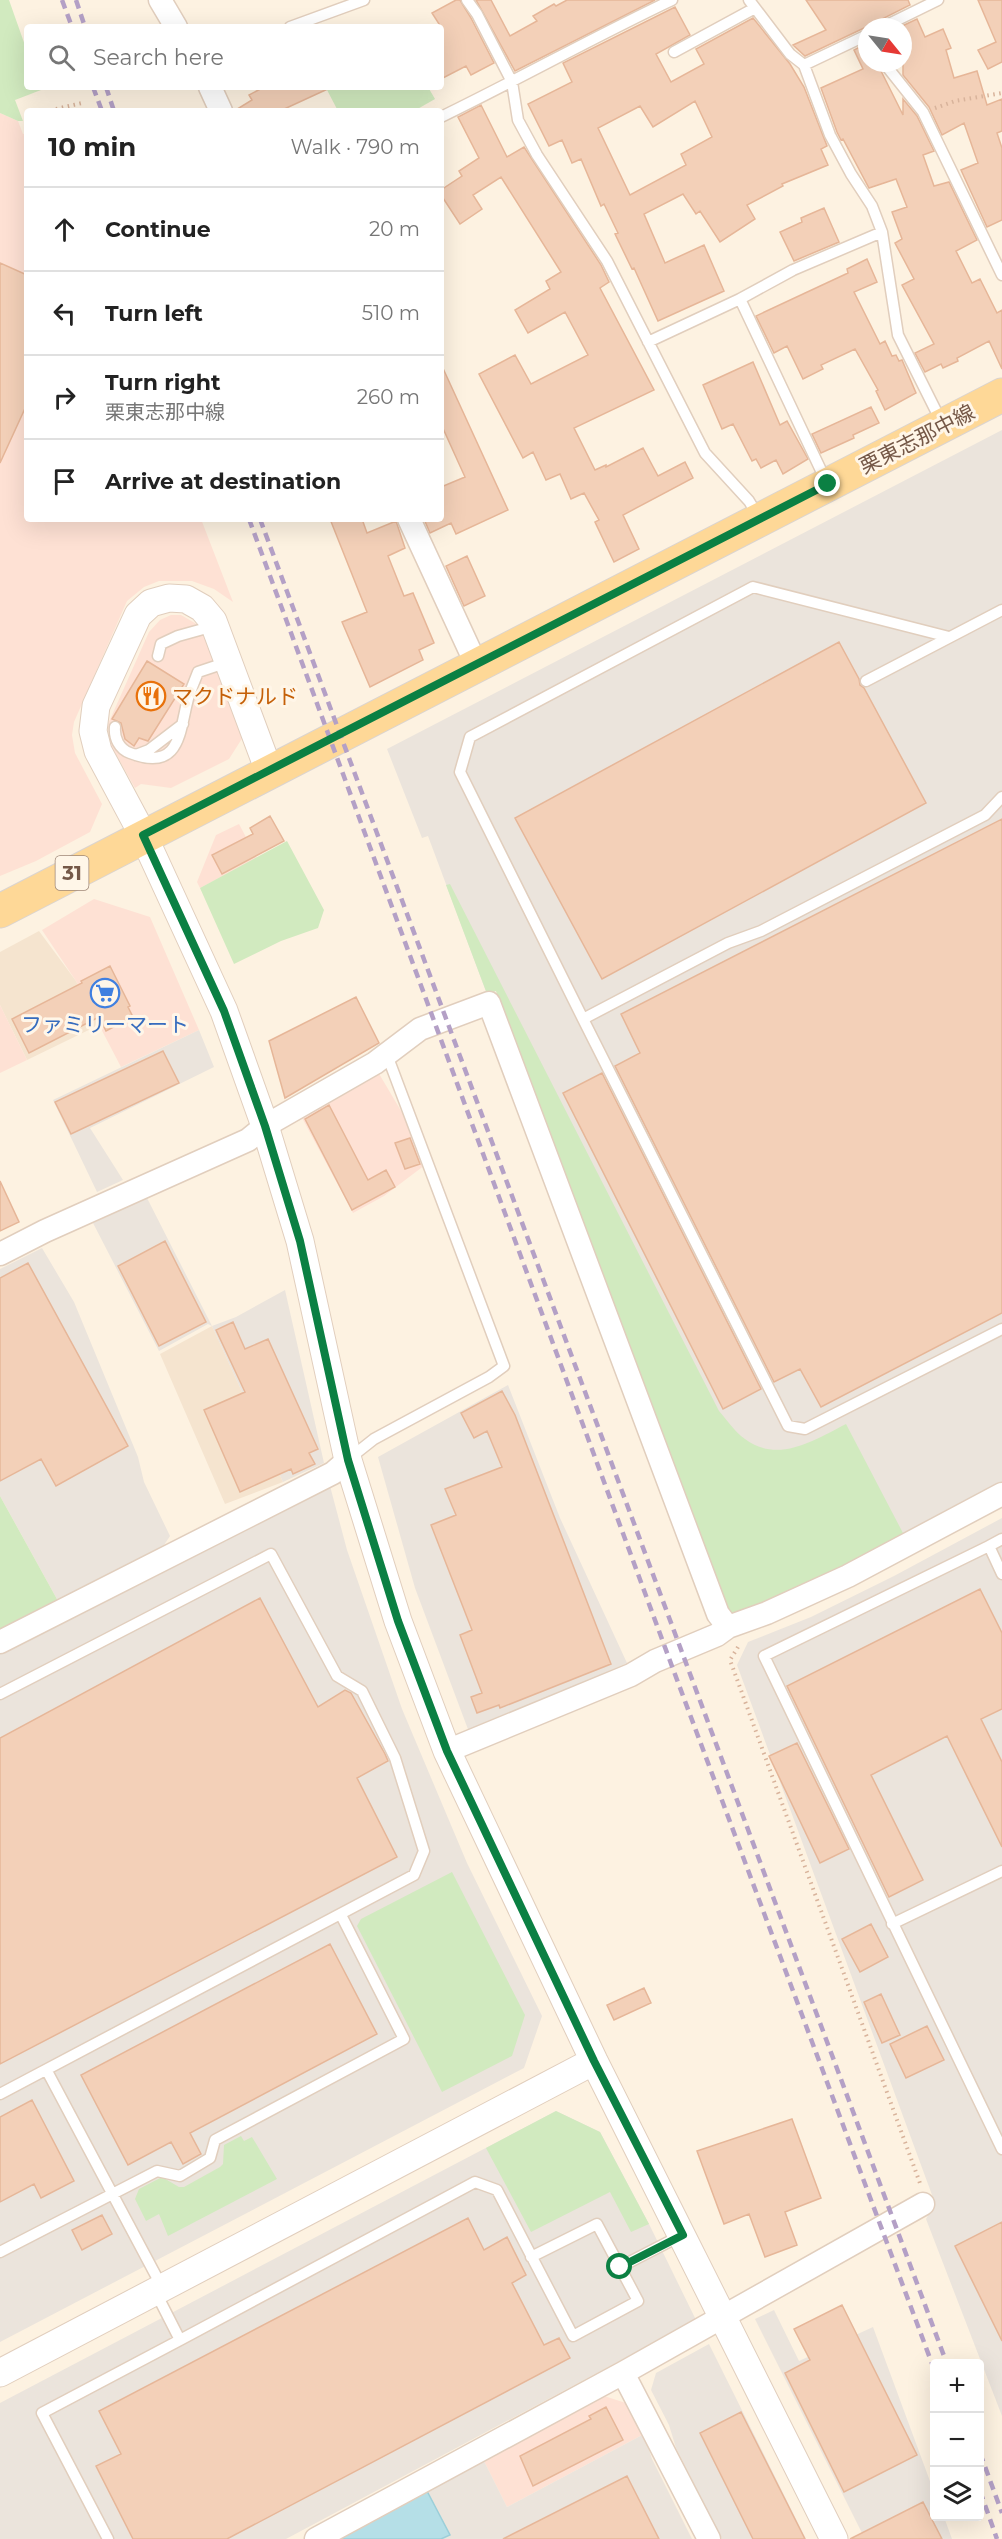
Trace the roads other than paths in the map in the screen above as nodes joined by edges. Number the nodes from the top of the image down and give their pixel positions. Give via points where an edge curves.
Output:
1 (364, 0) edge
2 (467, 0) edge
3 (672, 0) edge
4 (938, 0) edge
5 (162, 1) edge
6 (922, 3) edge
7 (752, 4) edge
8 (898, 18) edge
9 (174, 24) edge
10 (298, 24) edge
11 (858, 39) edge
12 (674, 52) dead end
13 (804, 65) junction
14 (891, 72) edge
15 (512, 82) junction
16 (211, 90) edge
17 (220, 108) edge
18 (444, 116) edge
19 (882, 232) junction
20 (1002, 275) edge
21 (740, 300) junction
22 (648, 342) junction
23 (1002, 395) edge
24 (944, 425) junction
25 (828, 484) junction
26 (760, 518) junction
27 (410, 522) edge
28 (1002, 610) edge
29 (215, 626) junction
30 (950, 637) junction
31 (158, 656) dead end
32 (228, 662) junction
33 (477, 666) junction
34 (866, 681) dead end
35 (115, 727) dead end
36 (269, 771) junction
37 (1002, 796) edge
38 (143, 835) junction
39 (0, 911) edge
40 (584, 1019) junction
41 (387, 1055) junction
42 (265, 1126) junction
43 (0, 1254) edge
44 (1002, 1329) edge
45 (348, 1460) junction
46 (1002, 1494) edge
47 (1002, 1539) edge
48 (989, 1546) junction
49 (1002, 1574) edge
50 (733, 1636) junction
51 (0, 1642) edge
52 (0, 1694) edge
53 (447, 1751) junction
54 (1002, 1871) edge
55 (341, 1914) junction
56 (892, 1924) junction
57 (594, 2061) junction
58 (47, 2071) junction
59 (0, 2094) edge
60 (1002, 2150) edge
61 (112, 2194) junction
62 (923, 2205) road end
63 (683, 2235) junction
64 (0, 2252) edge
65 (531, 2257) junction
66 (620, 2267) junction
67 (159, 2289) junction
68 (723, 2315) junction
69 (180, 2340) junction
70 (0, 2373) edge
71 (623, 2373) junction
72 (108, 2539) edge
73 (316, 2539) edge
74 (709, 2539) edge
75 (834, 2539) edge

1 - 10 lane
2 - 15 lane
3 - 15 lane
4 - 6 lane
5 - 9 street
6 - 8 lane
7 - 12 lane
7 - 13 lane via 790,54
11 - 13 lane
13 - 19 lane via 830,135
14 - 20 lane via 923,112
15 - 18 lane
15 - 22 lane via 518,120 607,261
16 - 17 street
19 - 21 lane via 793,270
19 - 24 lane via 898,335
21 - 22 lane
21 - 25 lane
22 - 26 lane via 705,453
23 - 24 main road, 栗東志那中線 / 31
24 - 25 main road, 栗東志那中線 / 31
25 - 26 main road, 栗東志那中線 / 31
26 - 33 main road, 栗東志那中線 / 31
27 - 33 street
28 - 30 lane
29 - 31 lane via 161,644
29 - 32 street
29 - 38 street via 202,608 186,599 151,603 138,615 96,706 93,731 98,751
30 - 34 lane
30 - 40 lane via 753,587 470,737 460,772
32 - 35 lane via 198,672 181,735 173,750 159,758 141,758 120,747
32 - 36 street
33 - 36 main road, 栗東志那中線 / 31
36 - 38 main road, 栗東志那中線 / 31
37 - 40 lane via 985,815
38 - 39 main road, 栗東志那中線 / 31
38 - 42 street via 224,1011
40 - 44 lane via 788,1426 806,1429
41 - 42 street
41 - 45 lane via 504,1366 374,1439
41 - 50 street via 420,1029 489,1003 718,1614
42 - 43 street via 248,1140
42 - 45 street via 300,1241
45 - 51 street via 333,1473
45 - 53 street via 398,1621
46 - 50 street via 848,1576 767,1613
47 - 48 lane
48 - 49 lane
48 - 56 lane via 764,1656
50 - 53 street via 717,1635
52 - 55 lane via 272,1554 337,1676 362,1690 395,1758 424,1851 414,1875
53 - 57 street
54 - 56 lane
55 - 58 lane
55 - 61 lane via 404,2038 215,2140 210,2158 180,2176 157,2171
56 - 60 lane
57 - 63 street
57 - 67 street
58 - 59 lane
58 - 61 lane
61 - 64 lane
61 - 67 lane
62 - 68 street
63 - 66 lane
63 - 68 street
65 - 66 lane via 597,2224
65 - 66 lane via 573,2336 638,2301
65 - 69 lane via 497,2190 475,2182
67 - 69 lane
67 - 70 street
68 - 71 street
68 - 75 street
69 - 72 lane via 42,2414
71 - 73 street
71 - 74 street

